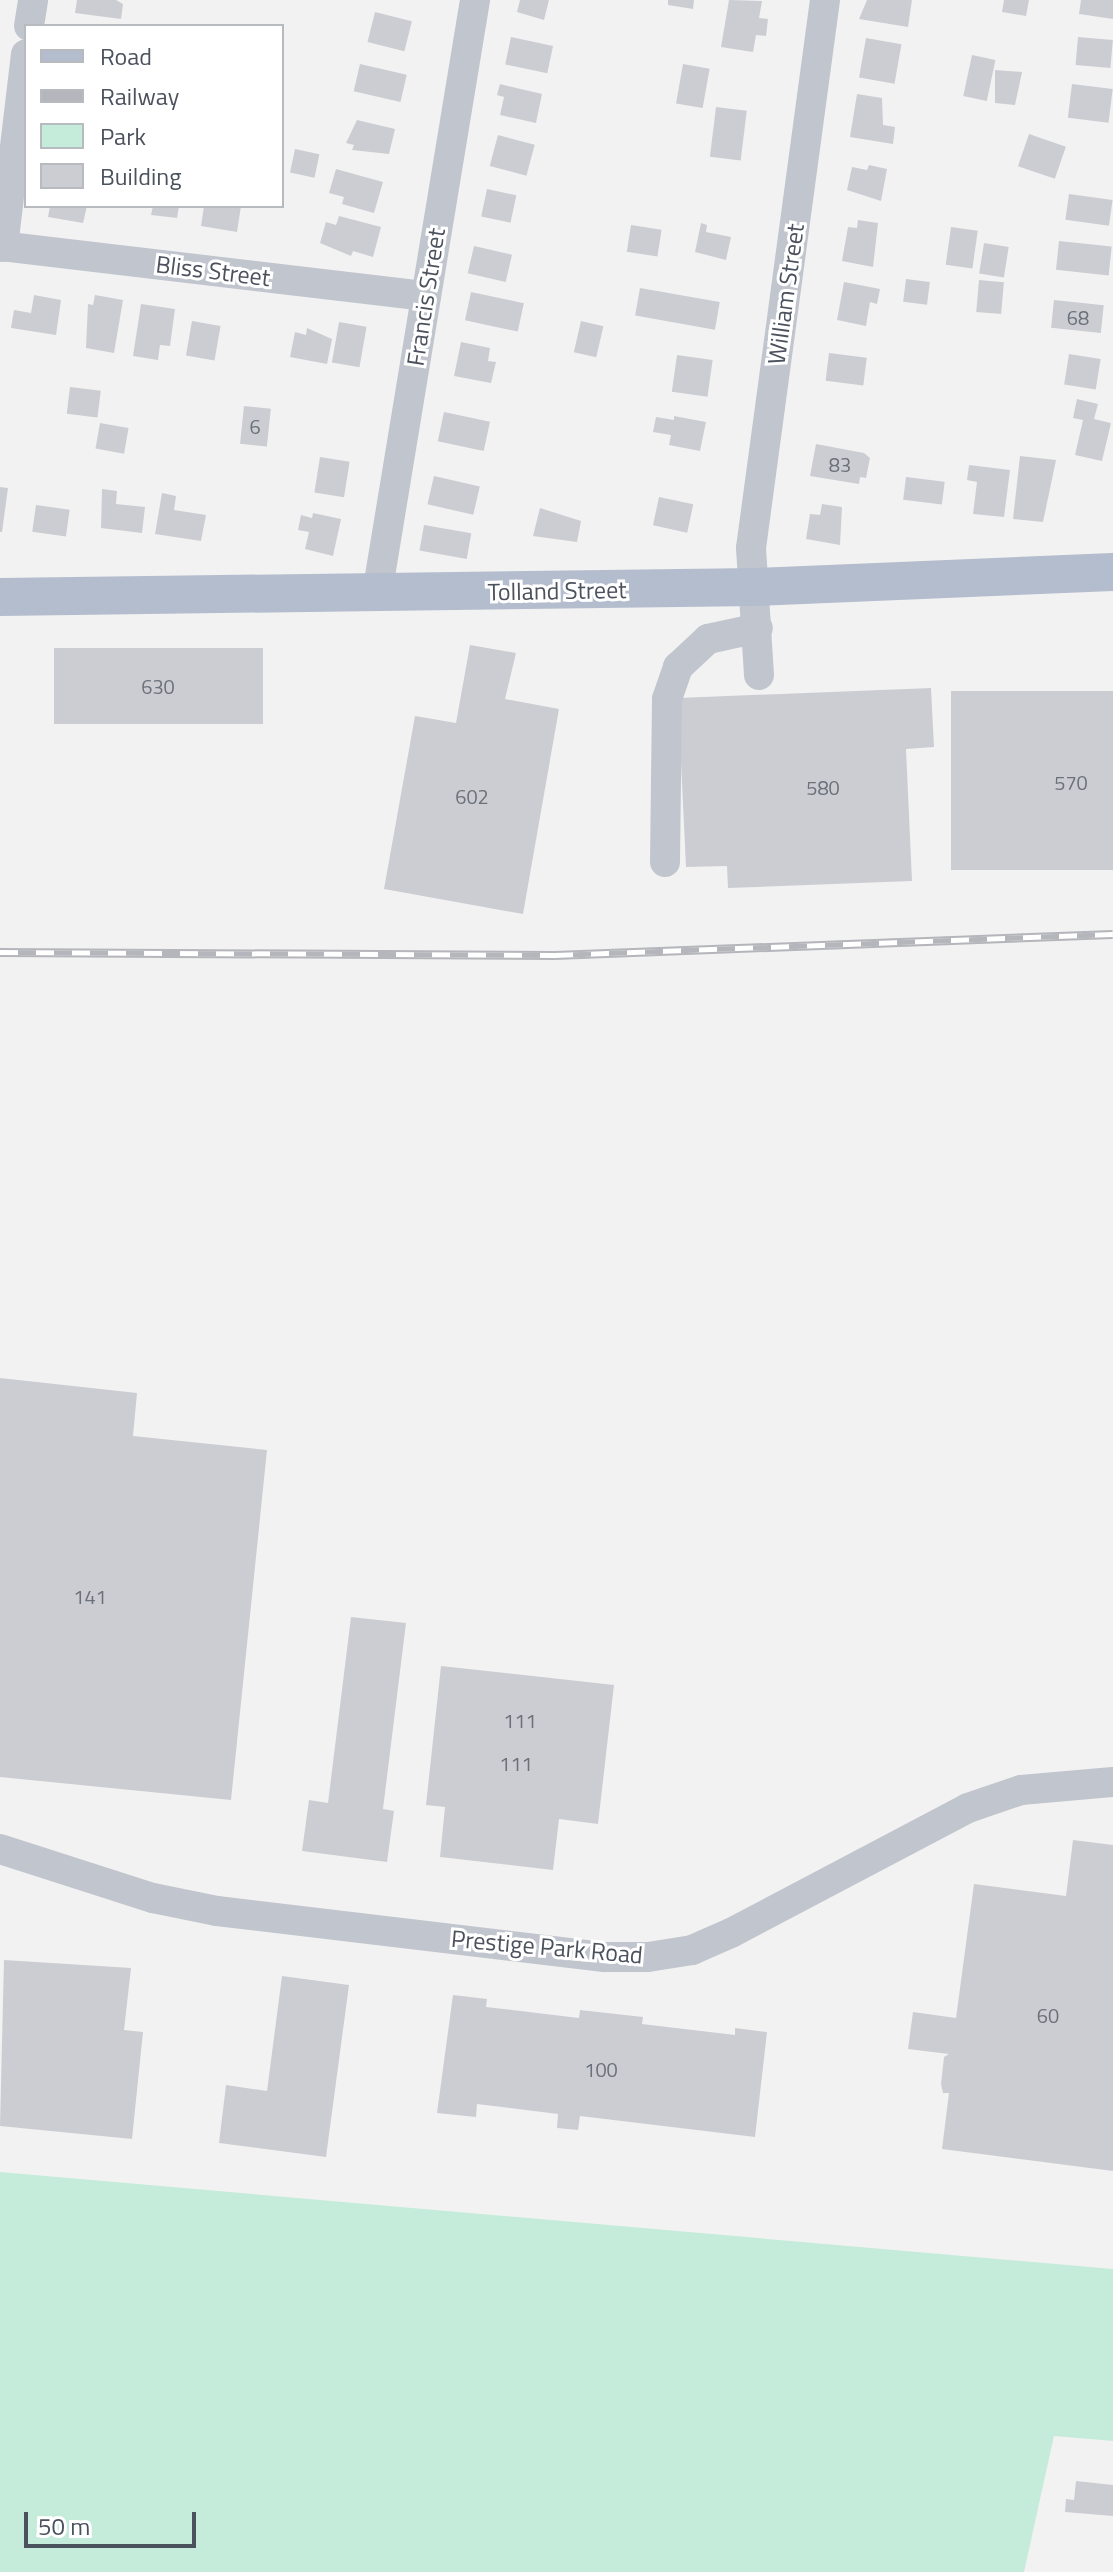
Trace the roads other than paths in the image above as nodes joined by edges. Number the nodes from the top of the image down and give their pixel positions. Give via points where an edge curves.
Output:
1 (33, 0) edge
2 (475, 0) edge
3 (825, 0) edge
4 (29, 24) edge
5 (24, 69) edge
6 (1, 246) edge
7 (426, 296) junction
8 (1113, 572) edge
9 (755, 587) junction
10 (377, 594) junction
11 (0, 597) edge
12 (758, 628) junction
13 (759, 675) dead end
14 (665, 862) dead end
15 (1113, 1782) edge
16 (0, 1849) edge

1 - 4 street
2 - 7 street, Francis Street
3 - 9 street, William Street via 751,548
5 - 6 street
6 - 7 street, Bliss Street
7 - 10 street, Francis Street
8 - 9 main road, Tolland Street
9 - 10 main road, Tolland Street
9 - 12 street, William Street
10 - 11 main road, Tolland Street
12 - 13 street, William Street
12 - 14 street via 708,639 678,667 667,699
15 - 16 street, Prestige Park Road via 1021,1790 968,1808 731,1933 692,1950 648,1957 604,1957 217,1911 153,1898

